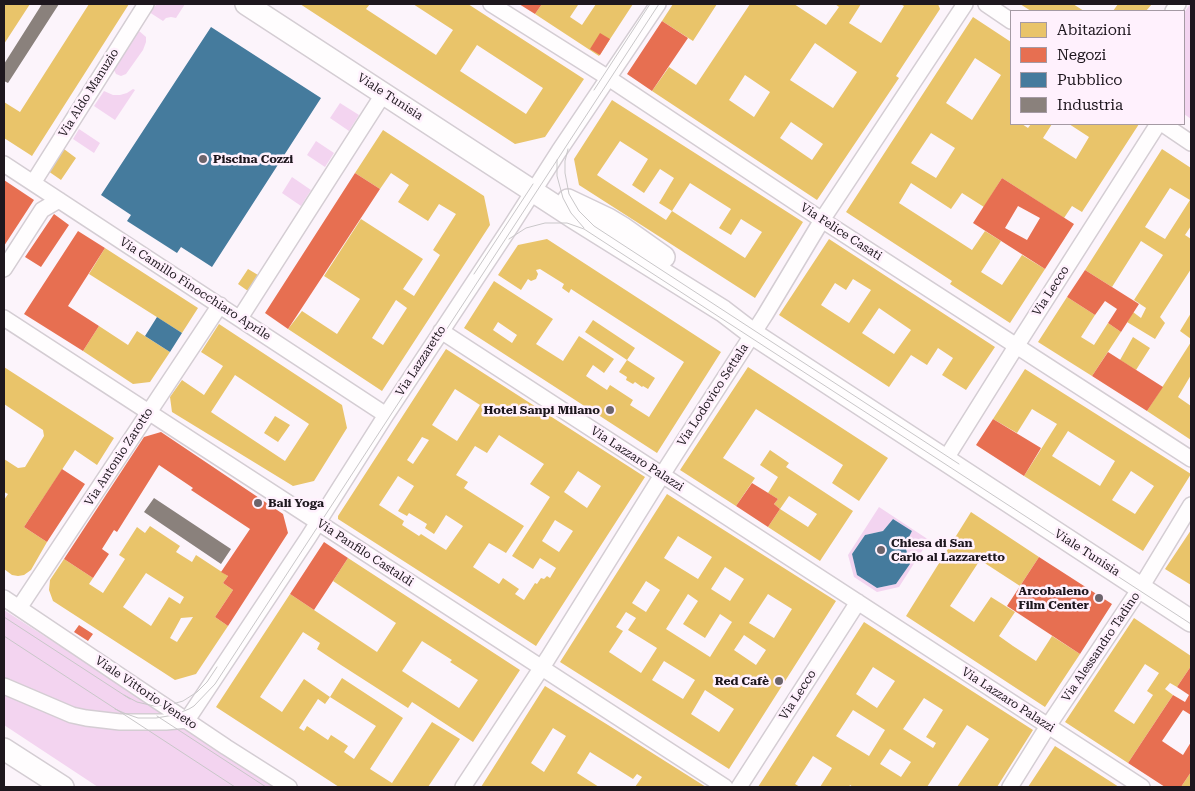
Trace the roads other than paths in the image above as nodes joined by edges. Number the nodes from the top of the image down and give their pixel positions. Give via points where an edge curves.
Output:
1 (146, 4) edge
2 (246, 4) edge
3 (491, 4) edge
4 (658, 4) edge
5 (965, 4) edge
6 (986, 4) edge
7 (1010, 20) edge
8 (608, 78) junction
9 (384, 93) junction
10 (1157, 125) edge
11 (1164, 125) edge
12 (1191, 143) edge
13 (4, 164) edge
14 (33, 182) junction
15 (534, 190) junction
16 (59, 200) junction
17 (822, 220) junction
18 (4, 269) edge
19 (220, 305) junction
20 (4, 318) edge
21 (240, 318) junction
22 (441, 331) junction
23 (753, 334) junction
24 (1017, 345) junction
25 (148, 412) junction
26 (386, 415) junction
27 (1191, 459) edge
28 (945, 460) junction
29 (662, 475) junction
30 (1191, 505) edge
31 (318, 522) junction
32 (1140, 588) junction
33 (4, 598) edge
34 (858, 602) junction
35 (19, 608) junction
36 (1191, 621) edge
37 (542, 668) junction
38 (4, 686) edge
39 (187, 720) junction
40 (1048, 726) junction
41 (4, 749) edge
42 (63, 787) edge
43 (289, 787) edge
44 (463, 787) edge
45 (725, 787) edge
46 (739, 787) edge
47 (1010, 787) edge
48 (1142, 787) edge

1 - 14 street, Via Aldo Manuzio
2 - 9 street, Viale Tunisia
3 - 8 street, Via Felice Casati
4 - 8 street, Via Lazzaretto
5 - 17 street, Via Lodovico Settala
6 - 7 street
8 - 15 street, Via Lazzaretto
8 - 17 street, Via Felice Casati
9 - 15 street, Viale Tunisia
9 - 21 street
10 - 24 street, Via Lecco
11 - 12 street
13 - 14 street, Via Camillo Finocchiaro Aprile
14 - 16 street, Via Camillo Finocchiaro Aprile
15 - 22 street, Via Lazzaretto
15 - 23 street, Viale Tunisia via 723,311
16 - 18 street via 42,210
16 - 19 street, Via Camillo Finocchiaro Aprile
17 - 23 street, Via Lodovico Settala
17 - 24 street, Via Felice Casati
19 - 21 street, Via Camillo Finocchiaro Aprile
19 - 25 street, Via Antonio Zarotto
20 - 25 street, Via Panfilo Castaldi
21 - 26 street, Via Camillo Finocchiaro Aprile
22 - 26 street, Via Lazzaretto
22 - 29 street, Via Lazzaro Palazzi
23 - 28 street, Viale Tunisia
23 - 29 street, Via Lodovico Settala
24 - 27 street, Via Felice Casati
24 - 28 street, Via Lecco
25 - 31 street, Via Panfilo Castaldi
25 - 35 street, Via Antonio Zarotto
26 - 31 street, Via Lazzaretto
28 - 32 street, Viale Tunisia
29 - 34 street, Via Lazzaro Palazzi
29 - 37 street, Via Lodovico Settala
30 - 32 street, Via Alessandro Tadino
31 - 37 street, Via Panfilo Castaldi
31 - 39 street, Via Lazzaretto
32 - 36 street, Viale Tunisia
32 - 40 street, Via Alessandro Tadino
33 - 35 street, Viale Vittorio Veneto
34 - 40 street, Via Lazzaro Palazzi
34 - 46 street, Via Lecco
35 - 39 street, Viale Vittorio Veneto
37 - 44 street, Via Lodovico Settala
37 - 45 street, Via Panfilo Castaldi
38 - 39 street via 86,718 120,722
39 - 43 street, Viale Vittorio Veneto
40 - 47 street, Via Alessandro Tadino
40 - 48 street, Via Lazzaro Palazzi
41 - 42 street

